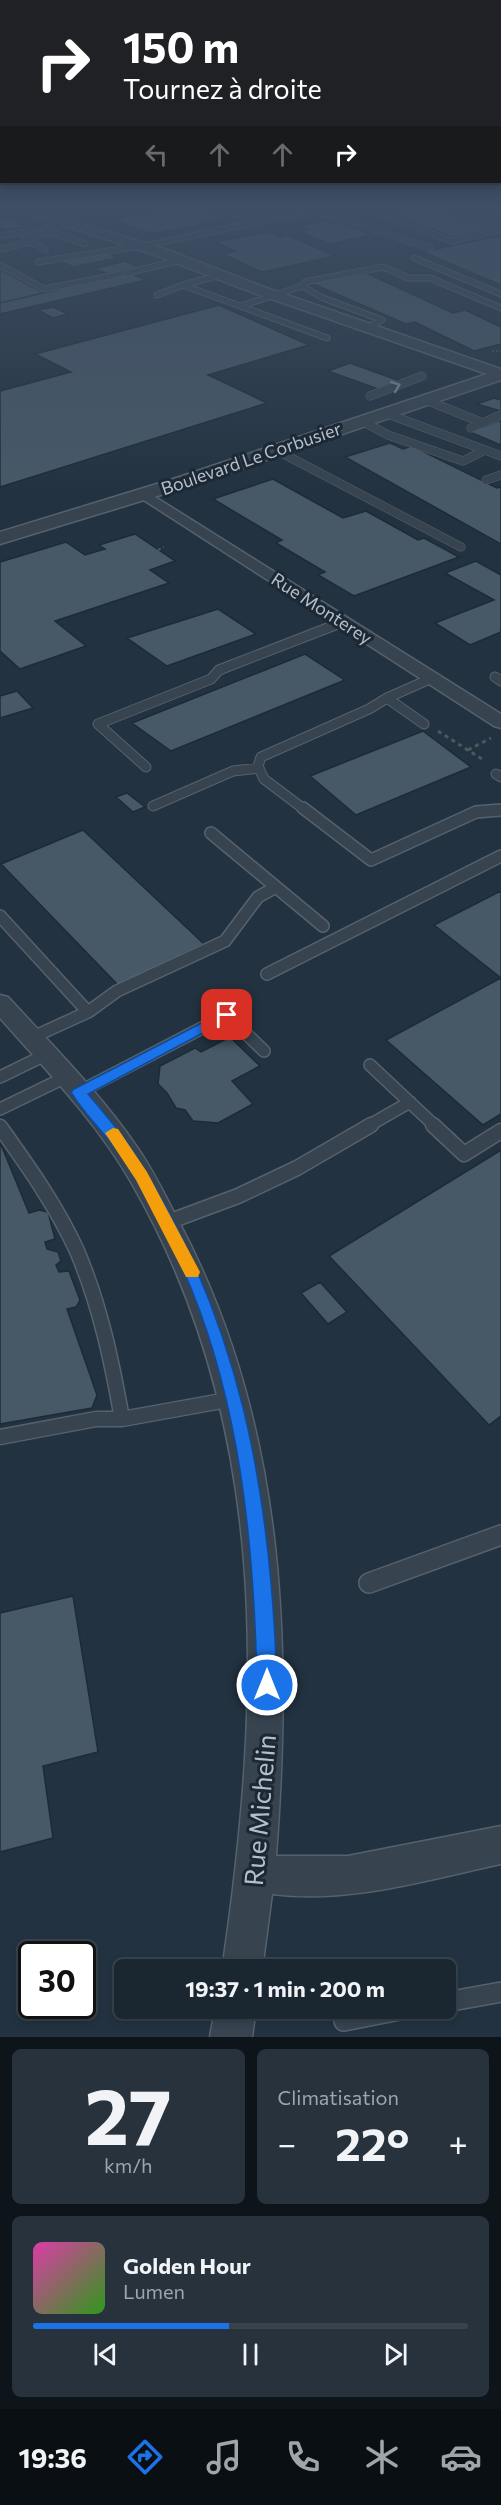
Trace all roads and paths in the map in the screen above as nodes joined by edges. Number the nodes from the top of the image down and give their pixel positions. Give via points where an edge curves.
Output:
1 (233, 303) edge
2 (249, 303) edge
3 (295, 303) edge
4 (337, 303) edge
5 (241, 306) junction
6 (367, 328) junction
7 (327, 338) dead end
8 (501, 375) edge
9 (422, 376) dead end
10 (370, 396) dead end
11 (426, 399) junction
12 (386, 413) junction
13 (501, 415) edge
14 (362, 421) junction
15 (483, 423) junction
16 (471, 428) dead end
17 (276, 450) junction
18 (485, 450) junction
19 (501, 456) edge
20 (501, 475) edge
21 (486, 480) dead end
22 (144, 494) junction
23 (0, 538) edge
24 (165, 547) dead end
25 (461, 547) dead end
26 (158, 550) dead end
27 (344, 622) junction
28 (432, 678) junction
29 (387, 698) junction
30 (424, 724) dead end
31 (498, 729) edge
32 (439, 731) dead end
33 (468, 750) junction
34 (146, 767) dead end
35 (259, 768) junction
36 (496, 772) edge
37 (153, 806) dead end
38 (501, 810) edge
39 (211, 833) dead end
40 (501, 856) edge
41 (276, 887) junction
42 (0, 916) edge
43 (323, 926) dead end
44 (267, 974) dead end
45 (0, 1003) edge
46 (88, 1012) junction
47 (38, 1046) junction
48 (264, 1050) dead end
49 (370, 1065) dead end
50 (0, 1077) edge
51 (72, 1085) junction
52 (410, 1102) junction
53 (0, 1109) edge
54 (0, 1126) edge
55 (501, 1131) edge
56 (168, 1222) junction
57 (234, 1399) junction
58 (122, 1419) junction
59 (0, 1437) edge
60 (501, 1535) edge
61 (369, 1583) dead end
62 (501, 1845) edge
63 (255, 1873) junction
64 (243, 1959) edge
65 (501, 1992) edge
66 (456, 2000) edge
67 (234, 2019) edge
68 (354, 2019) edge
69 (344, 2021) dead end
70 (231, 2037) edge

1 - 5 lane
2 - 5 lane
3 - 6 street
4 - 6 lane via 382,320
5 - 7 lane
6 - 8 street
8 - 11 street, Boulevard Le Corbusier
10 -> 9 lane
11 - 12 street, Boulevard Le Corbusier
11 - 15 lane
12 - 14 street, Boulevard Le Corbusier
12 - 18 lane
13 - 15 lane
14 - 17 street, Boulevard Le Corbusier
14 - 18 lane via 388,435 463,461
15 - 16 lane
17 - 22 street, Boulevard Le Corbusier
17 - 25 lane
18 - 19 lane
20 - 21 lane
22 - 23 street, Boulevard Le Corbusier
22 - 27 street, Rue Monterey
24 - 26 path
27 - 28 street, Rue Monterey
27 - 34 lane via 219,670 211,679 98,724
28 - 29 lane
28 - 31 street, Rue Monterey
29 - 30 lane
29 - 35 lane via 261,757
31 - 33 path
32 - 33 path
33 - 36 path
35 - 37 lane via 233,771
35 - 38 lane via 264,779 371,860 476,812
39 - 41 lane
40 - 44 lane
41 - 43 lane
41 - 46 lane via 258,897 225,941 117,991
42 - 46 lane
45 - 47 street, Rue Michelin
46 - 47 lane
47 - 50 lane
47 - 51 street, Rue Michelin
48 - 51 lane via 227,1015
49 - 52 lane
51 - 53 lane
51 - 56 street, Rue Michelin via 127,1153
52 - 55 lane via 464,1154
52 - 56 lane via 297,1168 238,1196
54 - 58 lane via 54,1207 80,1260 104,1329
56 - 57 street, Rue Michelin via 205,1306
57 - 58 lane
57 - 63 street, Rue Michelin via 252,1491 265,1602 267,1705
58 - 59 lane via 96,1419
60 - 61 lane
62 - 63 street via 345,1876 298,1878
63 - 64 street, Rue Michelin
65 - 66 lane
67 - 70 street
68 - 69 lane

